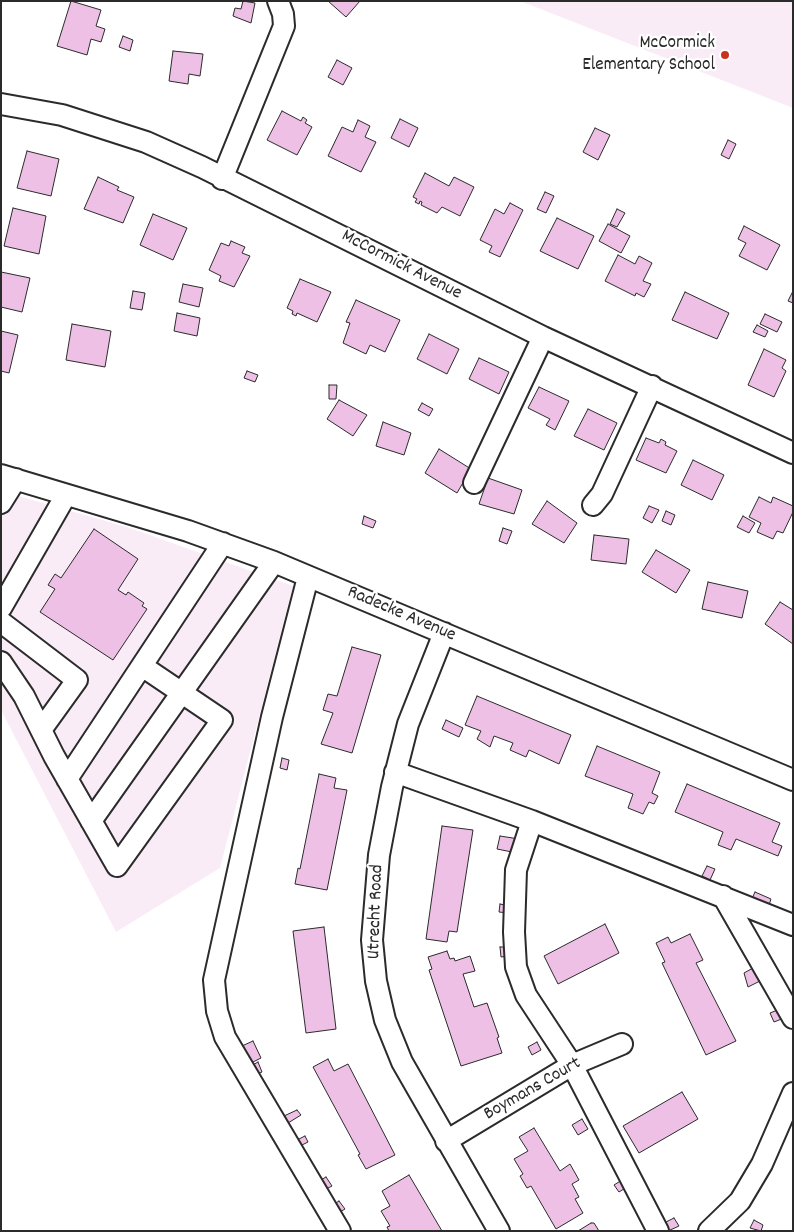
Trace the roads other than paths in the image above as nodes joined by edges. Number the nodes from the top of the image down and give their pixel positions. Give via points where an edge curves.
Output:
1 (278, 1) edge
2 (1, 104) edge
3 (222, 179) junction
4 (543, 337) junction
5 (652, 386) junction
6 (793, 453) edge
7 (9, 477) edge
8 (474, 483) dead end
9 (66, 495) junction
10 (1, 503) edge
11 (593, 505) dead end
12 (223, 543) junction
13 (274, 562) junction
14 (308, 577) junction
15 (1, 608) edge
16 (1, 622) edge
17 (444, 633) junction
18 (1, 662) edge
19 (142, 666) junction
20 (181, 693) junction
21 (41, 730) junction
22 (396, 772) junction
23 (67, 779) junction
24 (793, 780) edge
25 (532, 821) junction
26 (91, 822) junction
27 (724, 896) junction
28 (793, 925) edge
29 (793, 1018) edge
30 (622, 1044) dead end
31 (572, 1065) junction
32 (793, 1093) edge
33 (446, 1141) junction
34 (340, 1231) edge
35 (499, 1231) edge
36 (658, 1231) edge
37 (710, 1231) edge

1 - 3 street via 284,26
2 - 3 street, McCormick Avenue via 38,109 146,142
3 - 4 street, McCormick Avenue
4 - 5 street, McCormick Avenue
4 - 8 street
5 - 6 street, McCormick Avenue
5 - 11 street via 602,494
7 - 9 street, Radecke Avenue
7 - 10 street
9 - 12 street, Radecke Avenue
9 - 15 street
12 - 13 street, Radecke Avenue
12 - 19 street
13 - 14 street, Radecke Avenue
13 - 20 street
14 - 17 street, Radecke Avenue
14 - 34 street via 270,726 214,980 217,1011 225,1037
16 - 21 street via 78,680
17 - 22 street, Utrecht Road via 408,724
17 - 24 street, Radecke Avenue
18 - 21 street via 24,696
19 - 20 street
19 - 23 street
20 - 26 street
20 - 26 street via 222,720 117,866
21 - 23 street
22 - 25 street
22 - 33 street, Utrecht Road via 379,855 372,940 376,981 385,1020 402,1062
23 - 26 street
25 - 27 street
25 - 31 street via 516,870 516,966 526,994
27 - 28 street
27 - 29 street
30 - 31 street, Boymans Court
31 - 33 street, Boymans Court
31 - 36 street
32 - 37 street via 762,1164 740,1201
33 - 35 street, Utrecht Road

